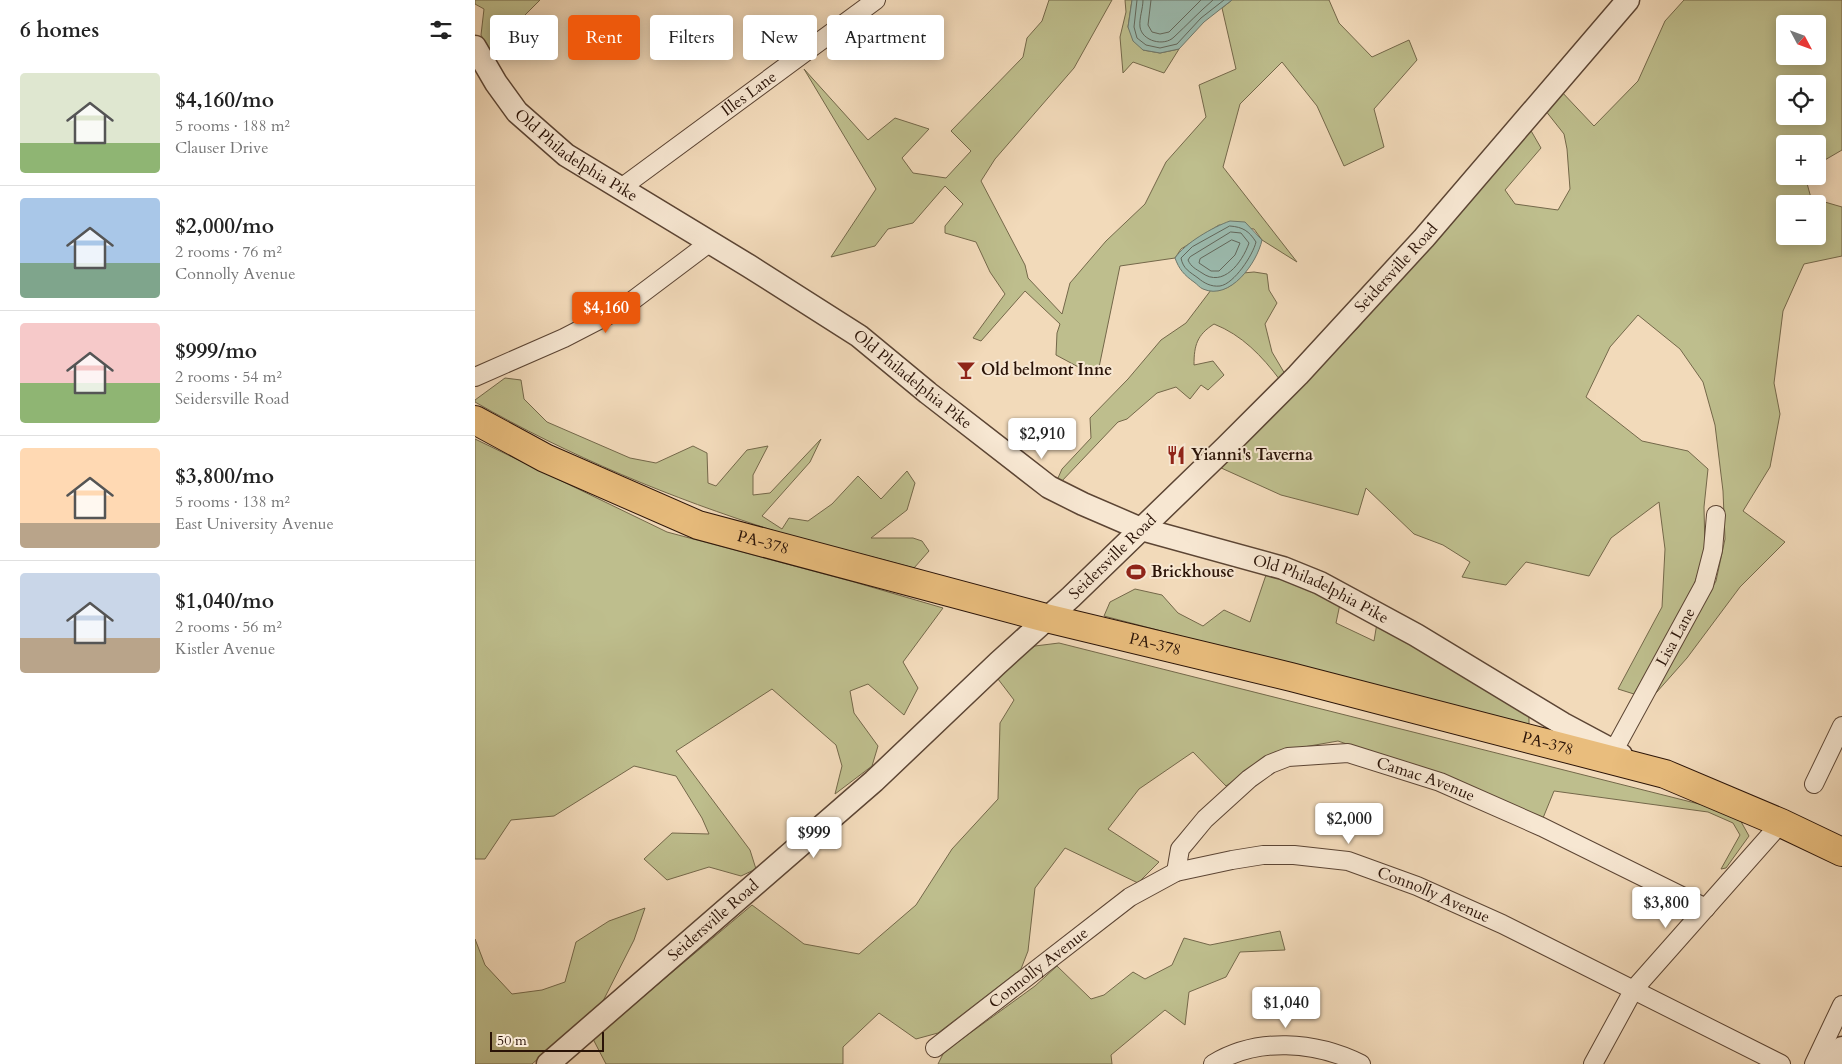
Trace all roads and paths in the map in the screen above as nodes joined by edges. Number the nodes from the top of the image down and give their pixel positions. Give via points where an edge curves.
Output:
1 (876, 0) edge
2 (1629, 0) edge
3 (475, 47) edge
4 (621, 188) junction
5 (709, 243) junction
6 (475, 377) edge
7 (475, 420) edge
8 (1716, 515) dead end
9 (1141, 529) junction
10 (1046, 618) junction
11 (1842, 726) edge
12 (1613, 752) junction
13 (1665, 774) junction
14 (1814, 784) dead end
15 (1781, 823) junction
16 (1842, 852) edge
17 (1176, 872) junction
18 (1706, 908) junction
19 (1634, 989) junction
20 (1842, 1005) edge
21 (935, 1048) dead end
22 (1842, 1048) edge
23 (548, 1064) edge
24 (1213, 1064) edge
25 (1361, 1064) edge
26 (1593, 1064) edge
27 (1781, 1064) edge
28 (1814, 1064) edge
29 (1833, 1064) edge

1 - 4 street, Illes Lane
2 - 9 street, Seidersville Road via 1424,238 1298,375
3 - 4 street, Old Philadelphia Pike via 517,112 566,155
4 - 5 street, Old Philadelphia Pike
5 - 6 street via 623,307 564,338
5 - 9 street, Old Philadelphia Pike via 859,336 927,394 1049,487
7 - 10 main road, PA-378 via 545,458 698,525
8 - 12 street, Lisa Lane via 1713,550 1704,585
9 - 10 street, Seidersville Road
9 - 12 street, Old Philadelphia Pike via 1283,568 1320,583 1416,635
10 - 13 main road, PA-378 via 1291,677
10 - 23 street, Seidersville Road via 874,781
11 - 14 street
12 - 13 street, Old Philadelphia Pike
13 - 15 main road, PA-378
15 - 16 main road, PA-378
15 - 18 street
17 - 18 street, Camac Avenue via 1180,850 1186,842 1205,819 1249,779 1271,764 1289,757 1348,754 1440,782 1542,827
17 - 19 street, Connolly Avenue via 1263,855 1348,861 1449,900
17 - 21 street, Connolly Avenue via 1130,897
18 - 19 street
19 - 26 street
19 - 27 street, Connolly Avenue
20 - 28 street
22 - 29 street
24 - 25 street via 1244,1049 1279,1045 1309,1047

